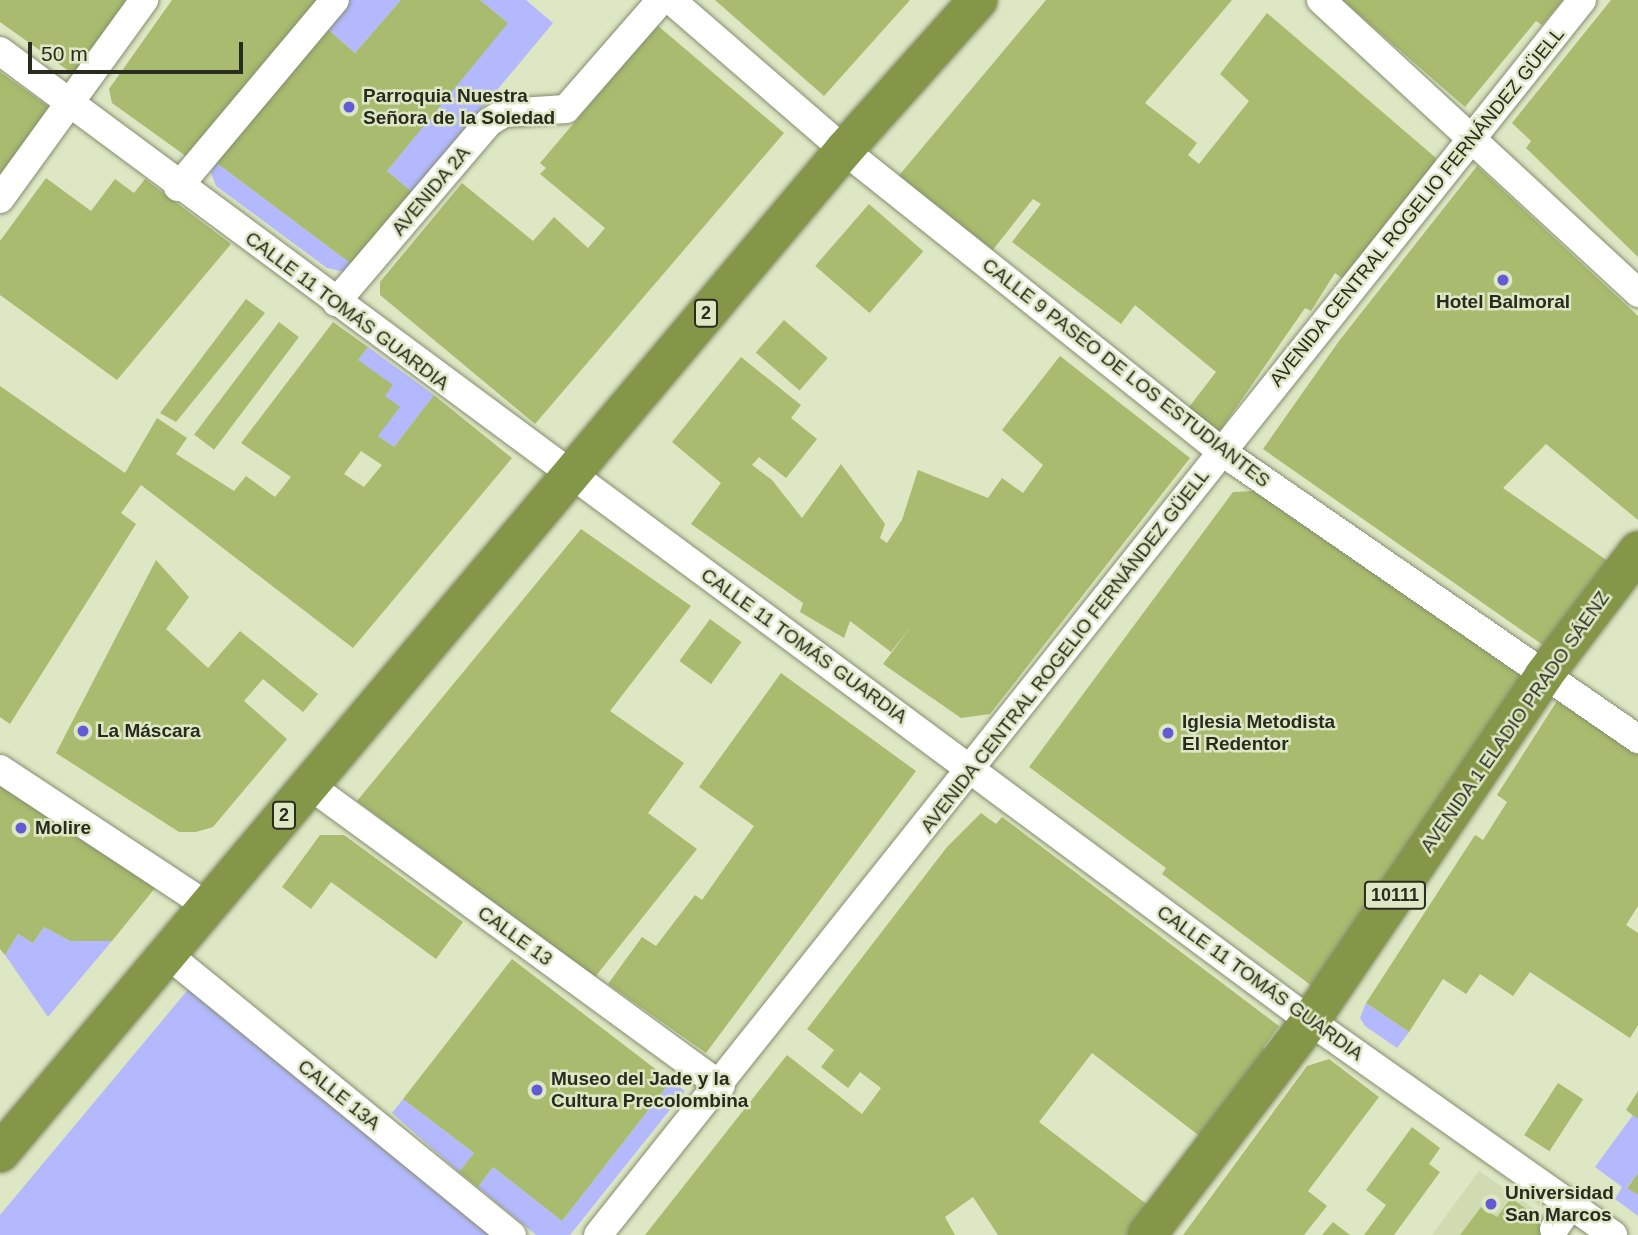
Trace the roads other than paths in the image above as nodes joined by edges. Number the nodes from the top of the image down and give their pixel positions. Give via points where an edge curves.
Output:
1 (144, 0) edge
2 (335, 0) edge
3 (662, 0) edge
4 (671, 0) edge
5 (978, 0) edge
6 (1321, 0) edge
7 (1582, 0) edge
8 (0, 51) edge
9 (69, 102) junction
10 (1473, 137) junction
11 (844, 150) junction
12 (178, 187) junction
13 (0, 199) edge
14 (1638, 293) edge
15 (336, 302) junction
16 (1221, 451) junction
17 (569, 476) junction
18 (1638, 551) edge
19 (1544, 675) junction
20 (1638, 739) edge
21 (0, 769) edge
22 (974, 769) junction
23 (309, 785) junction
24 (208, 906) junction
25 (167, 954) junction
26 (1310, 1021) junction
27 (722, 1086) junction
28 (0, 1153) edge
29 (1570, 1205) junction
30 (1555, 1229) dead end
31 (512, 1235) edge
32 (598, 1235) edge
33 (1147, 1235) edge
34 (1613, 1235) edge

1 - 9 street
2 - 12 street
3 - 15 street, AVENIDA 2A via 566,109 505,113 489,122
4 - 11 street, CALLE 9 PASEO DE LOS ESTUDIANTES
5 - 11 highway, 2
6 - 10 street
7 - 10 street, AVENIDA CENTRAL ROGELIO FERNÁNDEZ GÜELL
8 - 9 street, CALLE 11 TOMÁS GUARDIA
9 - 12 street, CALLE 11 TOMÁS GUARDIA
9 - 13 street
10 - 14 street
10 - 16 street, AVENIDA CENTRAL ROGELIO FERNÁNDEZ GÜELL
11 - 16 street, CALLE 9 PASEO DE LOS ESTUDIANTES
11 - 17 highway, 2
12 - 15 street, CALLE 11 TOMÁS GUARDIA
15 - 17 street, CALLE 11 TOMÁS GUARDIA
16 - 19 street, CALLE 9 PASEO DE LOS ESTUDIANTES
16 - 22 street, AVENIDA CENTRAL ROGELIO FERNÁNDEZ GÜELL
17 - 22 street, CALLE 11 TOMÁS GUARDIA
17 - 23 highway, 2
18 - 19 highway, AVENIDA 1 ELADIO PRADO SÁENZ / 10111
19 - 20 street, CALLE 9 PASEO DE LOS ESTUDIANTES
19 - 26 highway, AVENIDA 1 ELADIO PRADO SÁENZ / 10111
21 - 24 street
22 - 26 street, CALLE 11 TOMÁS GUARDIA
22 - 27 street, AVENIDA CENTRAL ROGELIO FERNÁNDEZ GÜELL
23 - 24 highway, 2
23 - 27 street, CALLE 13
24 - 25 highway, 2
25 - 28 highway, 2
25 - 31 street, CALLE 13A
26 - 29 street, CALLE 11 TOMÁS GUARDIA
26 - 33 highway, AVENIDA 1 ELADIO PRADO SÁENZ / 10111
27 - 32 street, AVENIDA CENTRAL ROGELIO FERNÁNDEZ GÜELL
29 - 30 street
29 - 34 street, CALLE 11 TOMÁS GUARDIA

